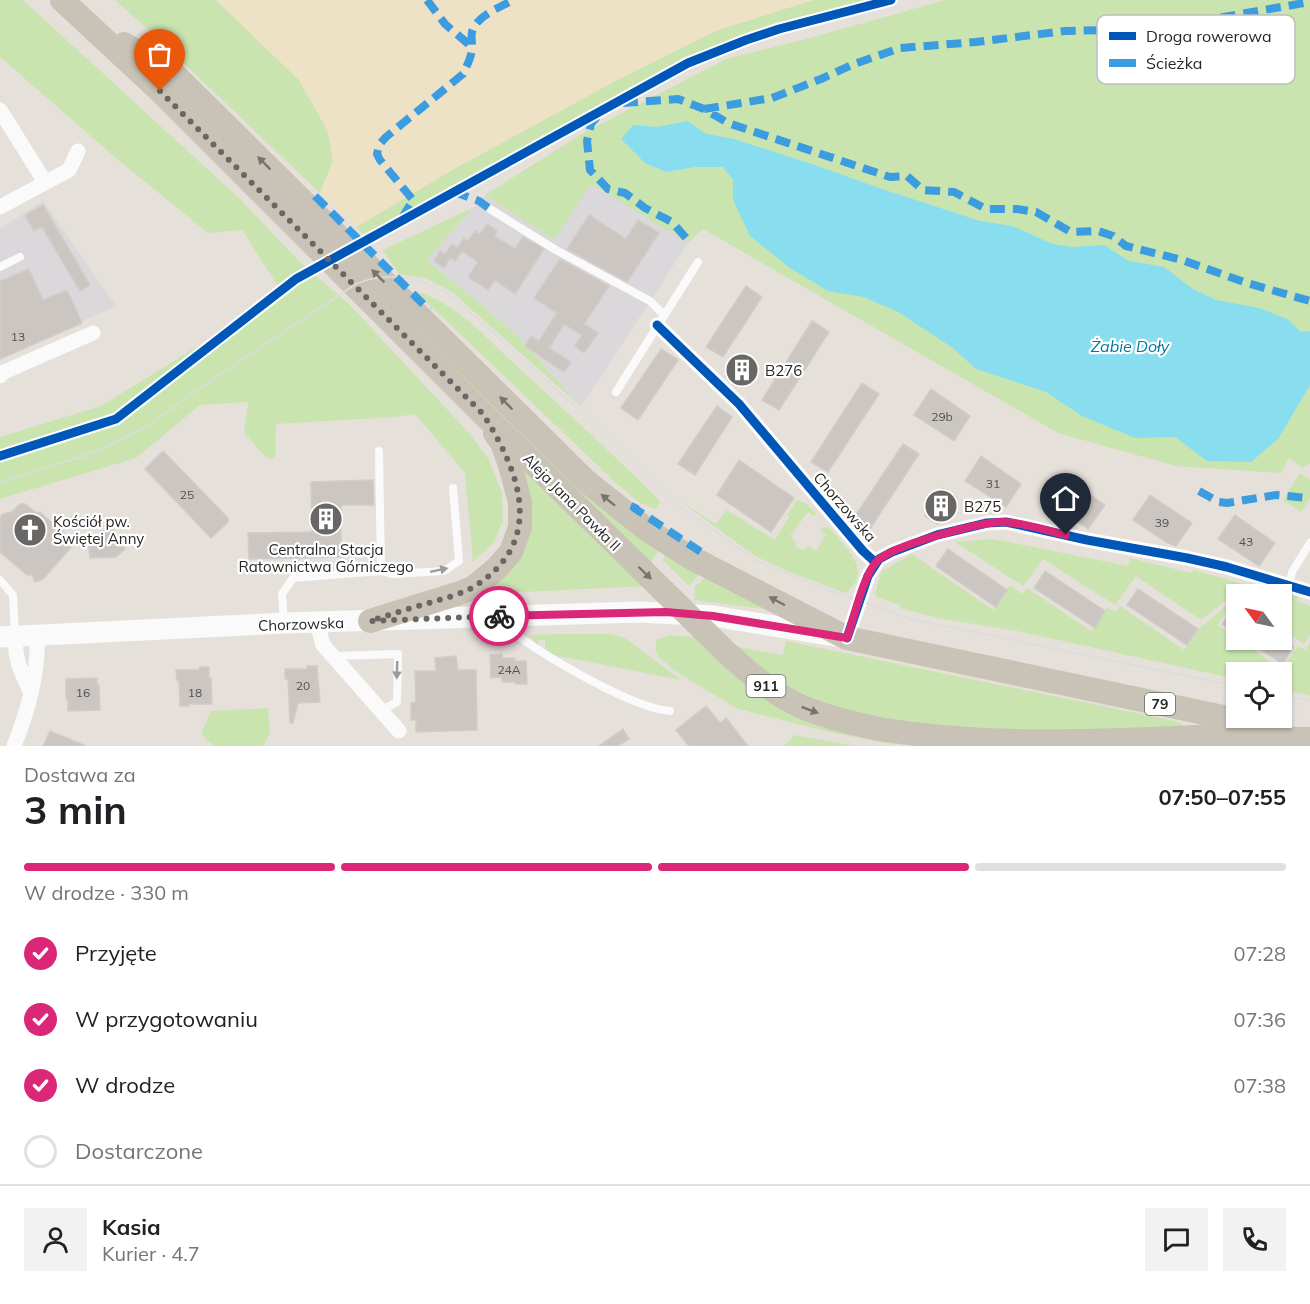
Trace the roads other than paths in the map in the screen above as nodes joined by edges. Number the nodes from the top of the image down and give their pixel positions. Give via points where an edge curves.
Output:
1 (62, 0) edge
2 (0, 110) edge
3 (78, 151) dead end
4 (45, 182) junction
5 (0, 207) edge
6 (490, 209) dead end
7 (20, 256) dead end
8 (698, 262) dead end
9 (0, 267) edge
10 (661, 320) junction
11 (411, 326) junction
12 (93, 333) dead end
13 (0, 376) edge
14 (616, 392) dead end
15 (483, 414) junction
16 (379, 451) dead end
17 (453, 488) dead end
18 (1310, 543) edge
19 (876, 562) junction
20 (381, 571) junction
21 (0, 580) edge
22 (1282, 584) edge
23 (1289, 584) edge
24 (1292, 587) edge
25 (1310, 592) edge
26 (499, 616) junction
27 (370, 621) junction
28 (285, 623) junction
29 (317, 623) junction
30 (37, 634) junction
31 (8, 637) edge
32 (847, 638) junction
33 (335, 656) junction
34 (31, 693) junction
35 (381, 711) junction
36 (670, 711) dead end
37 (399, 731) dead end
38 (1310, 737) edge
39 (14, 746) edge

1 - 11 main road, Aleja Jana Pawła II / 911 via 298,213
2 - 4 street
3 - 4 street via 69,170
4 - 5 street
6 - 10 lane via 650,302
7 - 9 lane
8 - 10 lane
10 - 14 lane
10 - 19 street, Chorzowska
11 - 15 main road, Aleja Jana Pawła II / 911
32 -> 11 main road, Aleja Jana Pawła II / 911 via 688,556 633,519
12 - 13 street
15 - 27 main road via 502,443 520,502 520,527 511,552 496,569 460,593
15 -> 38 main road, Aleja Jana Pawła II / 911 via 727,653 764,685 800,706 863,726 938,739 1086,744 1200,737
16 - 20 lane
20 -> 17 lane via 444,571 459,561
18 - 23 lane via 1292,572
19 - 22 street, Chorzowska via 937,536 1006,522 1211,563
19 - 32 street
20 - 28 lane via 293,578 282,594
21 - 31 lane via 13,596
24 - 25 street, Chorzowska
26 - 27 main road, Chorzowska / 79
26 - 32 main road, Chorzowska / 79 via 666,612
26 - 36 lane via 516,635 576,672 644,705
27 - 29 main road, Chorzowska / 79
28 - 29 main road, Chorzowska / 79
28 - 30 main road, Chorzowska / 79
29 - 33 street via 323,645
30 - 31 main road, Chorzowska / 79
30 - 34 street
31 - 34 street
32 - 38 main road, Chorzowska / 79
33 - 35 street
33 -> 35 lane via 398,654 397,702
34 - 39 street
35 - 37 street

